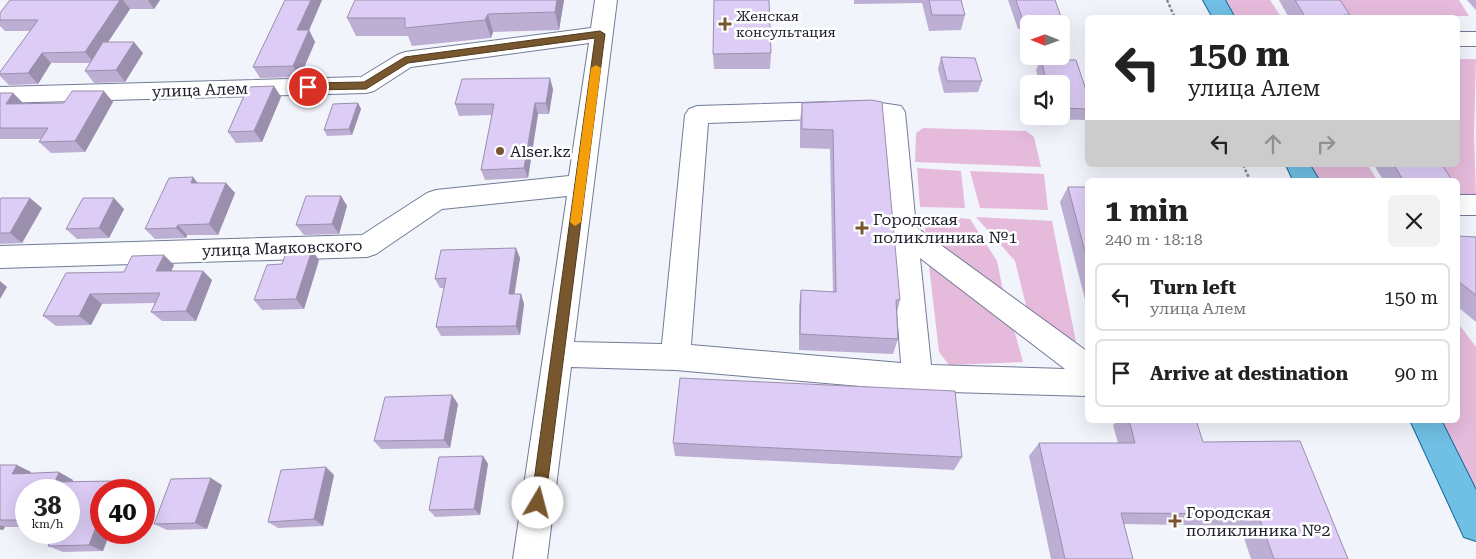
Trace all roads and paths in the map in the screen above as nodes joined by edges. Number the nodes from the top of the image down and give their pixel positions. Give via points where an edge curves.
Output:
1 (606, 0) edge
2 (1167, 0) edge
3 (1214, 0) edge
4 (1174, 15) edge
5 (1222, 15) edge
6 (600, 34) junction
7 (1460, 39) edge
8 (1476, 39) edge
9 (0, 95) edge
10 (580, 185) junction
11 (1460, 205) edge
12 (1476, 205) edge
13 (903, 231) junction
14 (0, 257) edge
15 (558, 354) junction
16 (675, 357) junction
17 (1085, 367) edge
18 (917, 378) junction
19 (1085, 383) edge
20 (1426, 423) edge
21 (1476, 525) edge
22 (530, 559) edge

1 - 6 street
2 - 4 path
3 - 5 main road
6 - 9 street, улица Алем via 405,60 366,85
6 - 10 street
7 - 8 street
10 - 14 street, улица Маяковского via 436,200 368,246
10 - 15 street
11 - 12 street
13 - 16 street via 893,112 697,115
13 - 17 street
13 - 18 street
15 - 16 street
15 - 22 street
16 - 18 street
18 - 19 street
20 - 21 main road

